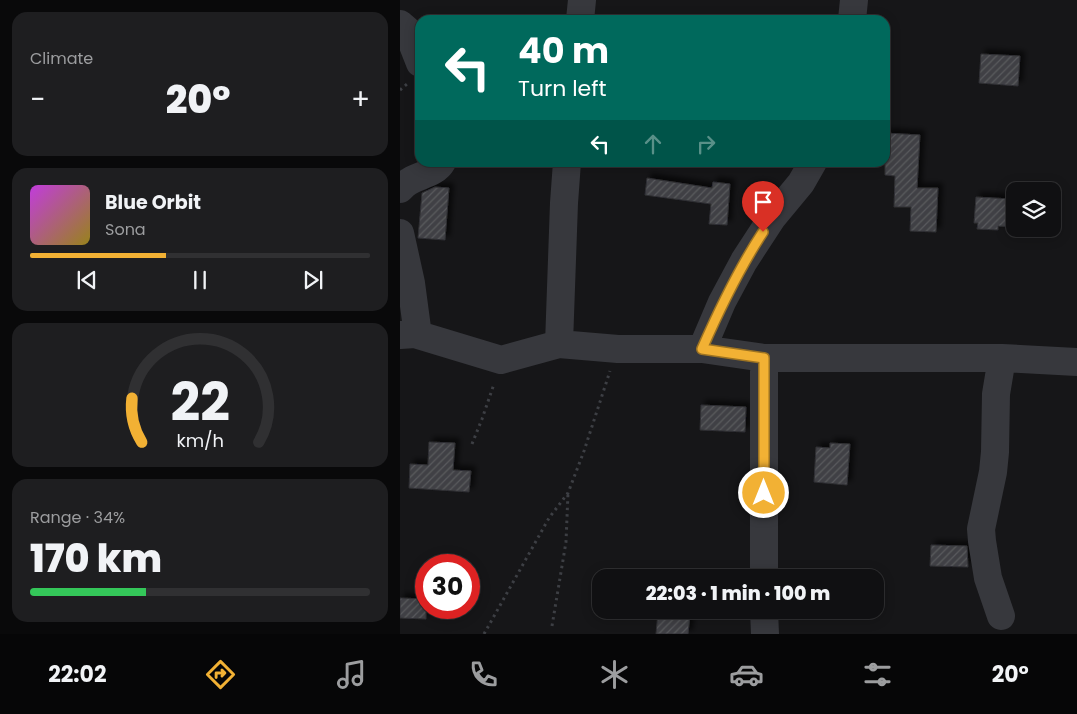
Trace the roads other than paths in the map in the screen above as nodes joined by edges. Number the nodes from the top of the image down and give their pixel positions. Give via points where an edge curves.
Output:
1 (582, 0) edge
2 (854, 0) edge
3 (580, 15) edge
4 (852, 15) edge
5 (400, 24) edge
6 (415, 50) edge
7 (438, 167) edge
8 (567, 167) edge
9 (810, 167) edge
10 (400, 188) edge
11 (400, 233) edge
12 (408, 334) edge
13 (559, 344) junction
14 (702, 349) junction
15 (764, 358) junction
16 (1002, 358) junction
17 (1077, 362) edge
18 (764, 569) edge
19 (1001, 616) dead end
20 (764, 619) edge
21 (764, 634) edge

1 - 3 street
2 - 4 street
5 - 6 street via 407,30
7 - 10 street
8 - 13 street
9 - 14 street via 744,261
11 - 12 street via 417,328
12 - 13 street via 501,360
13 - 14 street via 618,349
14 - 15 street
15 - 16 street
15 - 18 street
16 - 17 street
16 - 19 street via 996,394 993,472 981,529 988,578
20 - 21 street

